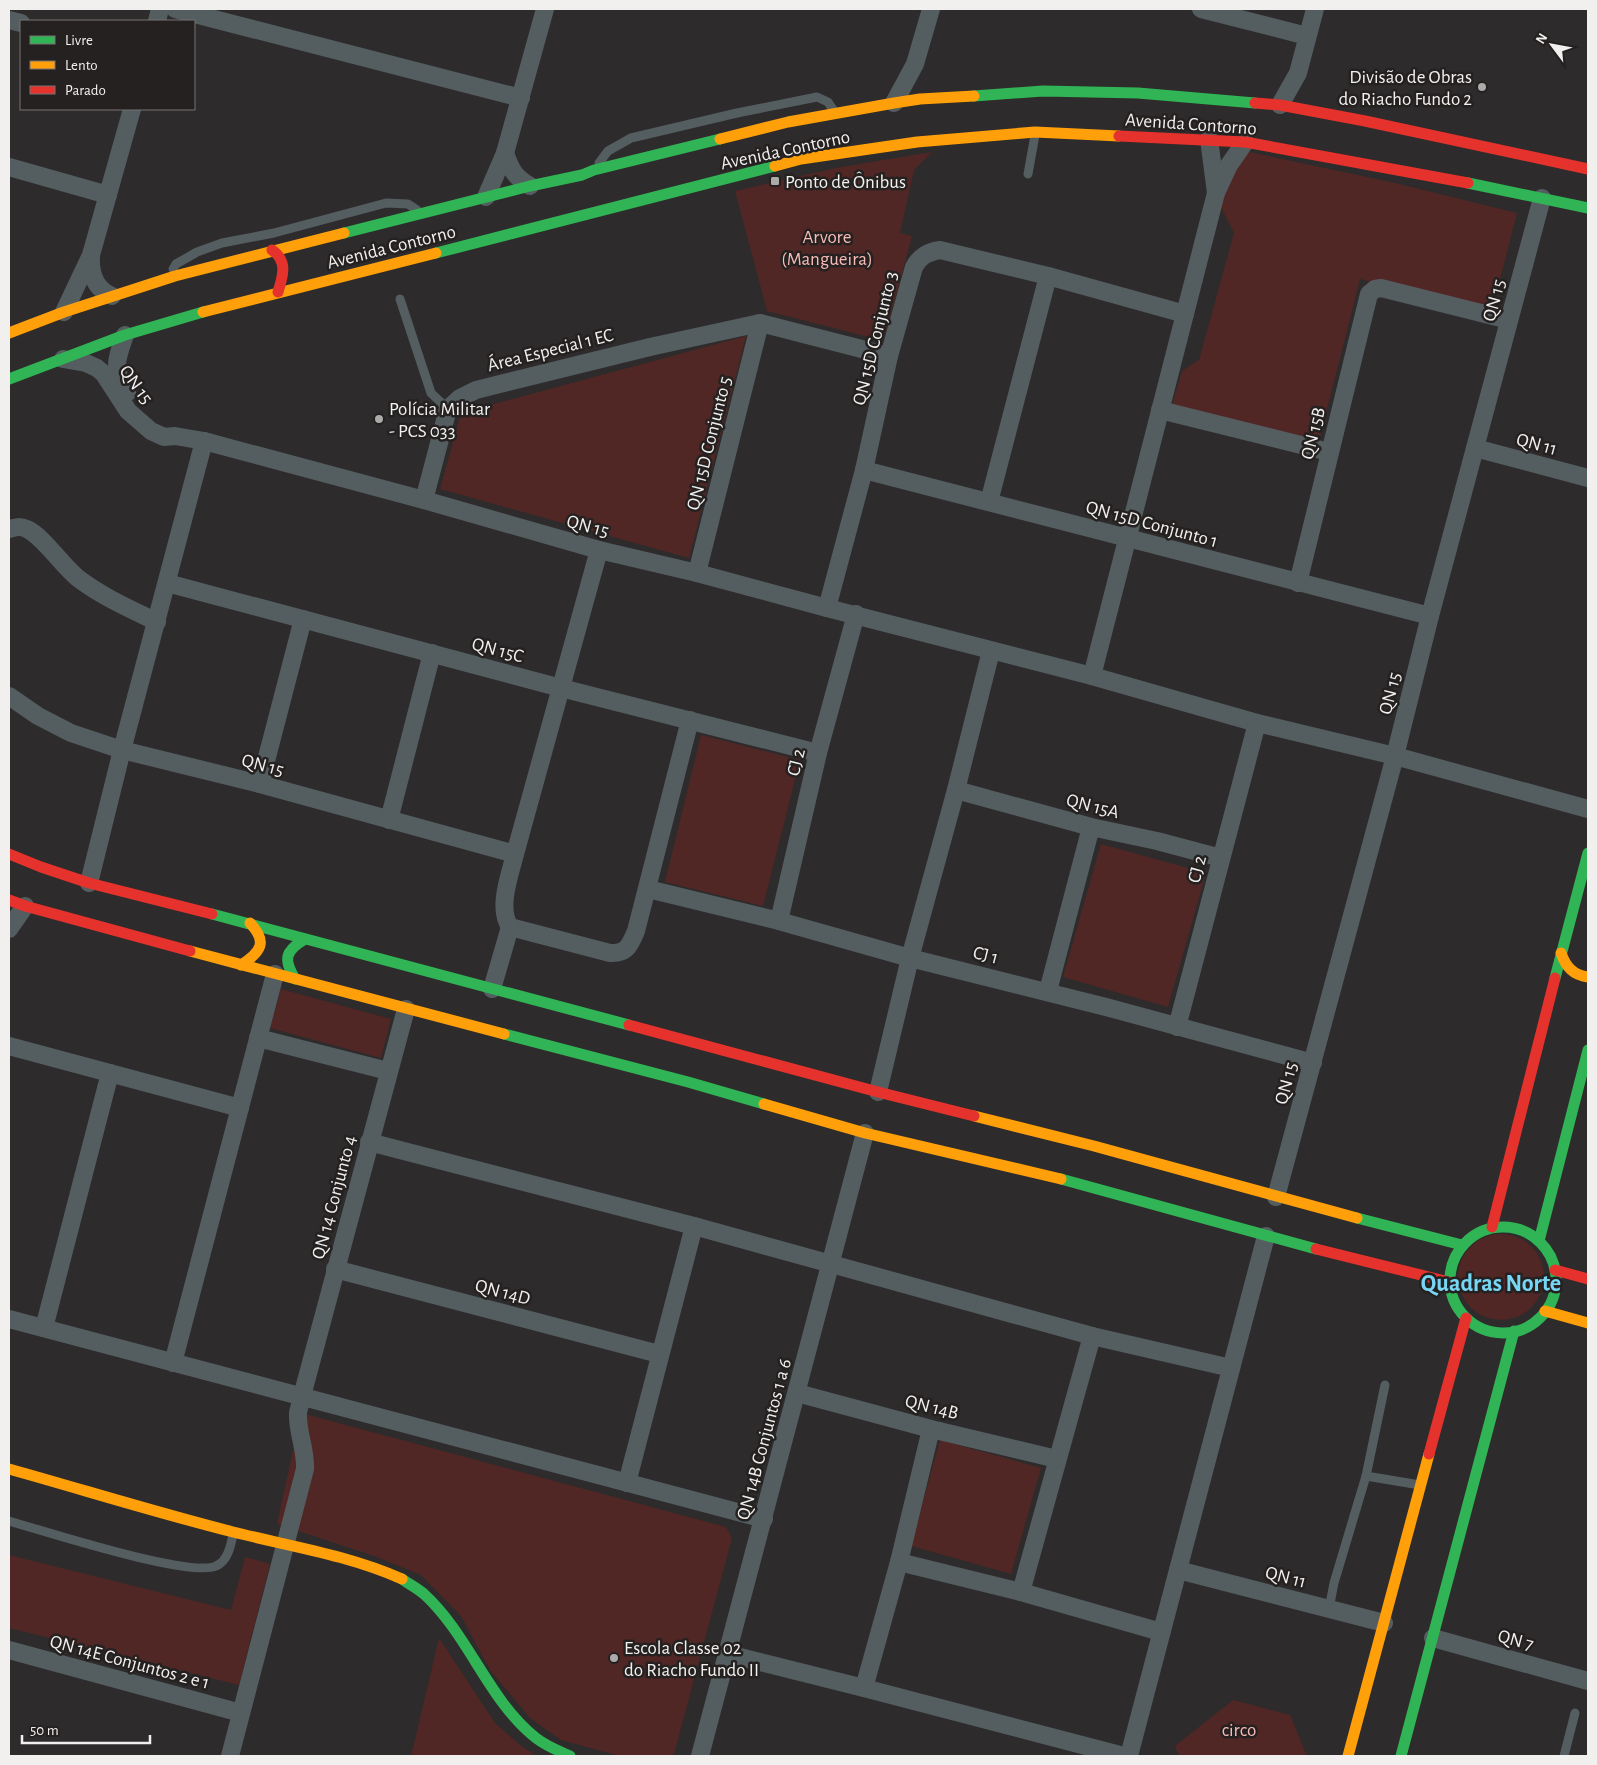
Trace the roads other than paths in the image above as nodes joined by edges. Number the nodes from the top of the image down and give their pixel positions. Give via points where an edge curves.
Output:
1 (175, 9) edge
2 (544, 9) edge
3 (931, 9) edge
4 (1201, 9) edge
5 (1315, 9) edge
6 (1307, 36) junction
7 (916, 64) junction
8 (1298, 73) junction
9 (521, 98) junction
10 (920, 99) junction
11 (894, 103) junction
12 (1280, 105) junction
13 (1300, 108) junction
14 (132, 110) edge
15 (836, 113) junction
16 (1035, 132) junction
17 (1440, 138) junction
18 (1209, 139) junction
19 (1245, 142) junction
20 (1451, 149) dead end
21 (505, 153) junction
22 (1445, 167) dead end
23 (9, 168) edge
24 (1588, 169) edge
25 (594, 170) junction
26 (1028, 174) dead end
27 (1432, 174) junction
28 (582, 175) junction
29 (530, 186) junction
30 (573, 190) dead end
31 (1216, 192) junction
32 (108, 195) junction
33 (486, 197) junction
34 (1542, 198) junction
35 (575, 205) dead end
36 (1588, 208) edge
37 (421, 213) junction
38 (586, 215) junction
39 (272, 250) junction
40 (91, 255) junction
41 (174, 276) junction
42 (1048, 276) junction
43 (278, 292) junction
44 (112, 296) junction
45 (400, 298) dead end
46 (64, 312) junction
47 (1185, 314) junction
48 (1509, 320) junction
49 (760, 323) junction
50 (9, 333) edge
51 (125, 335) junction
52 (889, 356) junction
53 (63, 359) junction
54 (9, 379) edge
55 (448, 409) junction
56 (1160, 410) junction
57 (175, 436) junction
58 (204, 441) junction
59 (1475, 448) junction
60 (1329, 452) junction
61 (864, 470) junction
62 (1588, 478) edge
63 (424, 500) junction
64 (989, 502) junction
65 (9, 529) edge
66 (1126, 539) junction
67 (599, 550) junction
68 (697, 572) junction
69 (167, 583) junction
70 (1298, 583) junction
71 (827, 608) junction
72 (856, 614) junction
73 (1430, 616) junction
74 (303, 619) junction
75 (157, 622) junction
76 (991, 651) junction
77 (432, 653) junction
78 (1092, 676) junction
79 (561, 688) junction
80 (9, 696) edge
81 (690, 720) junction
82 (1256, 723) junction
83 (122, 750) junction
84 (818, 753) junction
85 (1396, 756) junction
86 (260, 784) junction
87 (956, 790) junction
88 (1588, 809) edge
89 (390, 820) junction
90 (1091, 827) junction
91 (1588, 853) edge
92 (9, 854) edge
93 (515, 854) junction
94 (1221, 858) junction
95 (89, 883) junction
96 (648, 889) junction
97 (17, 903) edge
98 (779, 921) junction
99 (250, 923) junction
100 (510, 927) junction
101 (9, 929) edge
102 (305, 939) junction
103 (1561, 953) junction
104 (910, 958) junction
105 (242, 964) junction
106 (275, 974) junction
107 (1588, 977) edge
108 (295, 979) junction
109 (492, 989) junction
110 (1048, 991) junction
111 (406, 1009) junction
112 (1177, 1027) junction
113 (258, 1038) junction
114 (699, 1044) junction
115 (9, 1046) edge
116 (1588, 1050) edge
117 (685, 1051) dead end
118 (1313, 1063) junction
119 (677, 1067) dead end
120 (110, 1072) junction
121 (388, 1072) junction
122 (688, 1082) junction
123 (878, 1092) junction
124 (240, 1108) junction
125 (865, 1133) junction
126 (1048, 1135) junction
127 (369, 1142) junction
128 (1094, 1146) junction
129 (1052, 1150) dead end
130 (1079, 1155) dead end
131 (1075, 1169) dead end
132 (1082, 1184) junction
133 (1276, 1196) junction
134 (694, 1226) junction
135 (1492, 1227) junction
136 (1266, 1236) junction
137 (1539, 1241) junction
138 (1462, 1245) junction
139 (831, 1263) junction
140 (335, 1269) junction
141 (1555, 1270) junction
142 (1588, 1279) edge
143 (1450, 1282) junction
144 (1545, 1311) junction
145 (1466, 1318) junction
146 (9, 1319) edge
147 (1588, 1323) edge
148 (44, 1328) junction
149 (1514, 1331) junction
150 (1092, 1336) junction
151 (659, 1354) junction
152 (173, 1363) junction
153 (1231, 1368) junction
154 (1385, 1385) dead end
155 (797, 1393) junction
156 (302, 1396) junction
157 (931, 1429) junction
158 (1057, 1459) junction
159 (9, 1468) edge
160 (1366, 1476) junction
161 (627, 1483) junction
162 (1421, 1485) junction
163 (764, 1519) junction
164 (9, 1521) edge
165 (234, 1532) junction
166 (286, 1542) junction
167 (899, 1562) junction
168 (1178, 1570) junction
169 (1021, 1592) junction
170 (1329, 1609) junction
171 (1384, 1623) junction
172 (1162, 1632) junction
173 (1433, 1638) junction
174 (9, 1650) edge
175 (728, 1654) junction
176 (1588, 1680) edge
177 (864, 1688) junction
178 (241, 1713) junction
179 (1575, 1713) dead end
180 (230, 1756) edge
181 (570, 1756) edge
182 (700, 1756) edge
183 (1124, 1756) edge
184 (1129, 1756) edge
185 (1348, 1756) edge
186 (1401, 1756) edge
187 (1564, 1756) edge

1 - 9 street
2 - 9 street
3 - 7 street
4 - 6 street
5 - 6 street
6 - 8 street
7 - 10 street
7 - 11 street
8 - 12 street
8 - 13 street
9 - 21 street
10 - 11 main road, Avenida Contorno
10 - 12 main road, Avenida Contorno via 1043,91 1138,93
11 - 15 main road, Avenida Contorno
12 - 13 main road, Avenida Contorno
13 - 17 main road, Avenida Contorno
14 - 32 street
15 - 25 main road, Avenida Contorno
15 - 25 lane via 828,102 817,97 737,113 631,138 608,151
16 - 18 main road, Avenida Contorno
16 - 26 lane
16 - 38 main road, Avenida Contorno via 917,142 801,159
17 - 20 main road via 1448,142
17 - 24 main road, Avenida Contorno
18 - 19 main road, Avenida Contorno
18 - 31 street
19 - 27 main road, Avenida Contorno
19 - 31 street
21 - 29 street via 511,170
21 - 33 street
22 - 27 main road
23 - 32 street
25 - 28 main road, Avenida Contorno
27 - 34 main road, Avenida Contorno
28 - 29 main road, Avenida Contorno
28 - 30 main road
29 - 33 main road, Avenida Contorno
31 - 47 street
32 - 40 street
33 - 37 main road, Avenida Contorno
34 - 36 main road, Avenida Contorno
34 - 48 street, QN 15
35 - 38 main road
37 - 39 main road, Avenida Contorno
37 - 41 lane via 408,204 386,203 222,243 176,264
38 - 43 main road, Avenida Contorno
39 - 41 main road, Avenida Contorno
39 - 43 main road via 279,254 284,265
40 - 44 street via 90,268 97,286
40 - 46 street
41 - 44 main road, Avenida Contorno
42 - 47 street, QN 15D Conjunto 3
42 - 52 street, QN 15D Conjunto 3 via 940,250 924,256 914,267
42 - 64 street
43 - 51 main road, Avenida Contorno
44 - 46 main road, Avenida Contorno
45 - 55 lane via 431,393
46 - 50 main road, Avenida Contorno
47 - 56 street
48 - 59 street, QN 15
48 - 60 street, QN 15B via 1375,289 1369,294
49 - 52 street
49 - 55 street, Área Especial 1 EC via 476,390
49 - 68 street, QN 15D Conjunto 5
51 - 53 main road, Avenida Contorno
51 - 57 street, QN 15 via 115,366 120,381 132,402
52 - 61 street, QN 15D Conjunto 3
53 - 54 main road, Avenida Contorno
53 - 57 street, QN 15 via 97,368 137,421 164,437
55 - 63 street
56 - 60 street
56 - 66 street
57 - 58 street, QN 15
58 - 63 street, QN 15
58 - 69 street
59 - 62 street, QN 11
59 - 73 street, QN 15
60 - 70 street, QN 15B
61 - 64 street, QN 15D Conjunto 1
61 - 71 street, QN 15D Conjunto 3
63 - 67 street, QN 15
64 - 66 street, QN 15D Conjunto 1
65 - 75 street via 19,526 28,529 79,579 111,600
66 - 70 street, QN 15D Conjunto 1
66 - 78 street
67 - 68 street, QN 15
67 - 79 street
68 - 71 street, QN 15
69 - 74 street, QN 15C
69 - 75 street
70 - 73 street, QN 15D Conjunto 1
71 - 72 street, QN 15
72 - 76 street, QN 15
72 - 84 street, CJ 2
73 - 85 street, QN 15
74 - 77 street, QN 15C
74 - 86 street
75 - 83 street
76 - 78 street, QN 15
76 - 87 street
77 - 79 street, QN 15C
77 - 89 street
78 - 82 street, QN 15
79 - 81 street, QN 15C
79 - 93 street
80 - 83 street, QN 15 via 71,733
81 - 84 street, QN 15C
81 - 96 street
82 - 85 street, QN 15
82 - 94 street, CJ 2
83 - 86 street, QN 15
83 - 95 street
84 - 98 street, CJ 2
85 - 88 street, QN 15
85 - 118 street, QN 15
86 - 89 street, QN 15
87 - 90 street, QN 15A
87 - 104 street
89 - 93 street, QN 15
90 - 94 street, QN 15A
90 - 110 street
91 - 103 main road
92 - 95 main road
93 - 100 street via 504,903 505,920
94 - 112 street, CJ 2
95 - 99 main road
96 - 98 street, CJ 1
96 - 100 street via 632,942 619,953
97 - 101 street
97 - 105 main road
98 - 104 street, CJ 1
99 - 102 main road
99 - 105 main road via 262,937 261,945 258,953
100 - 109 street
102 - 108 main road via 287,953 286,962
102 - 109 main road
103 - 107 main road via 1574,974
103 - 135 main road
104 - 110 street, CJ 1
104 - 123 street
105 - 106 main road
106 - 108 main road
106 - 113 street
108 - 111 main road
109 - 114 main road
110 - 112 street, CJ 1
111 - 121 street, QN 14 Conjunto 4
111 - 122 main road
112 - 118 street, CJ 1
113 - 121 street
113 - 124 street
114 - 117 main road
114 - 123 main road
115 - 120 street
116 - 137 main road
118 - 133 street, QN 15
119 - 122 main road
120 - 124 street
120 - 148 street
121 - 127 street, QN 14 Conjunto 4
122 - 125 main road
123 - 126 main road
124 - 152 street
125 - 132 main road via 1040,1170
125 - 139 street, QN 14B Conjuntos 1 a 6
126 - 128 main road
126 - 129 main road
127 - 134 street
127 - 140 street, QN 14 Conjunto 4
128 - 130 main road
128 - 133 main road
131 - 132 main road
132 - 136 main road
133 - 138 main road
134 - 139 street
134 - 151 street
135 - 137 main road via 1509,1226 1525,1231
135 - 138 main road
136 - 143 main road
136 - 153 street
137 - 141 main road via 1550,1254
138 - 143 main road via 1452,1262
139 - 150 street
139 - 155 street, QN 14B Conjuntos 1 a 6
140 - 151 street, QN 14D
140 - 156 street, QN 14 Conjunto 4
141 - 142 main road
141 - 144 main road via 1556,1284
143 - 145 main road via 1454,1302
144 - 147 main road
144 - 149 main road via 1526,1327
145 - 149 main road via 1488,1331
145 - 162 main road
146 - 148 street
148 - 152 street
149 - 173 main road
150 - 153 street
150 - 158 street
151 - 161 street
152 - 156 street
153 - 168 street
154 - 160 lane
155 - 157 street, QN 14B
155 - 163 street, QN 14B Conjuntos 1 a 6
156 - 161 street
156 - 166 street, QN 14 Conjunto 4 via 298,1412 306,1455 305,1469
157 - 158 street, QN 14B
157 - 167 street
158 - 169 street
159 - 165 main road
160 - 162 lane
160 - 170 lane
161 - 163 street
162 - 171 main road
163 - 175 street, QN 14B Conjuntos 1 a 6
164 - 165 lane via 159,1563 200,1569 216,1566 225,1559
165 - 166 main road
166 - 178 street, QN 14 Conjunto 4
166 - 181 main road via 380,1569 424,1593 441,1612 488,1684 522,1727 538,1740
167 - 169 street
167 - 177 street
168 - 170 street, QN 11
168 - 172 street
169 - 172 street
170 - 171 street, QN 11
171 - 185 main road
172 - 184 street
173 - 176 street, QN 7
173 - 186 main road
174 - 178 street, QN 14E Conjuntos 2 e 1
175 - 177 street
175 - 182 street, QN 14B Conjuntos 1 a 6
177 - 183 street
178 - 180 street, QN 14 Conjunto 4
179 - 187 lane

